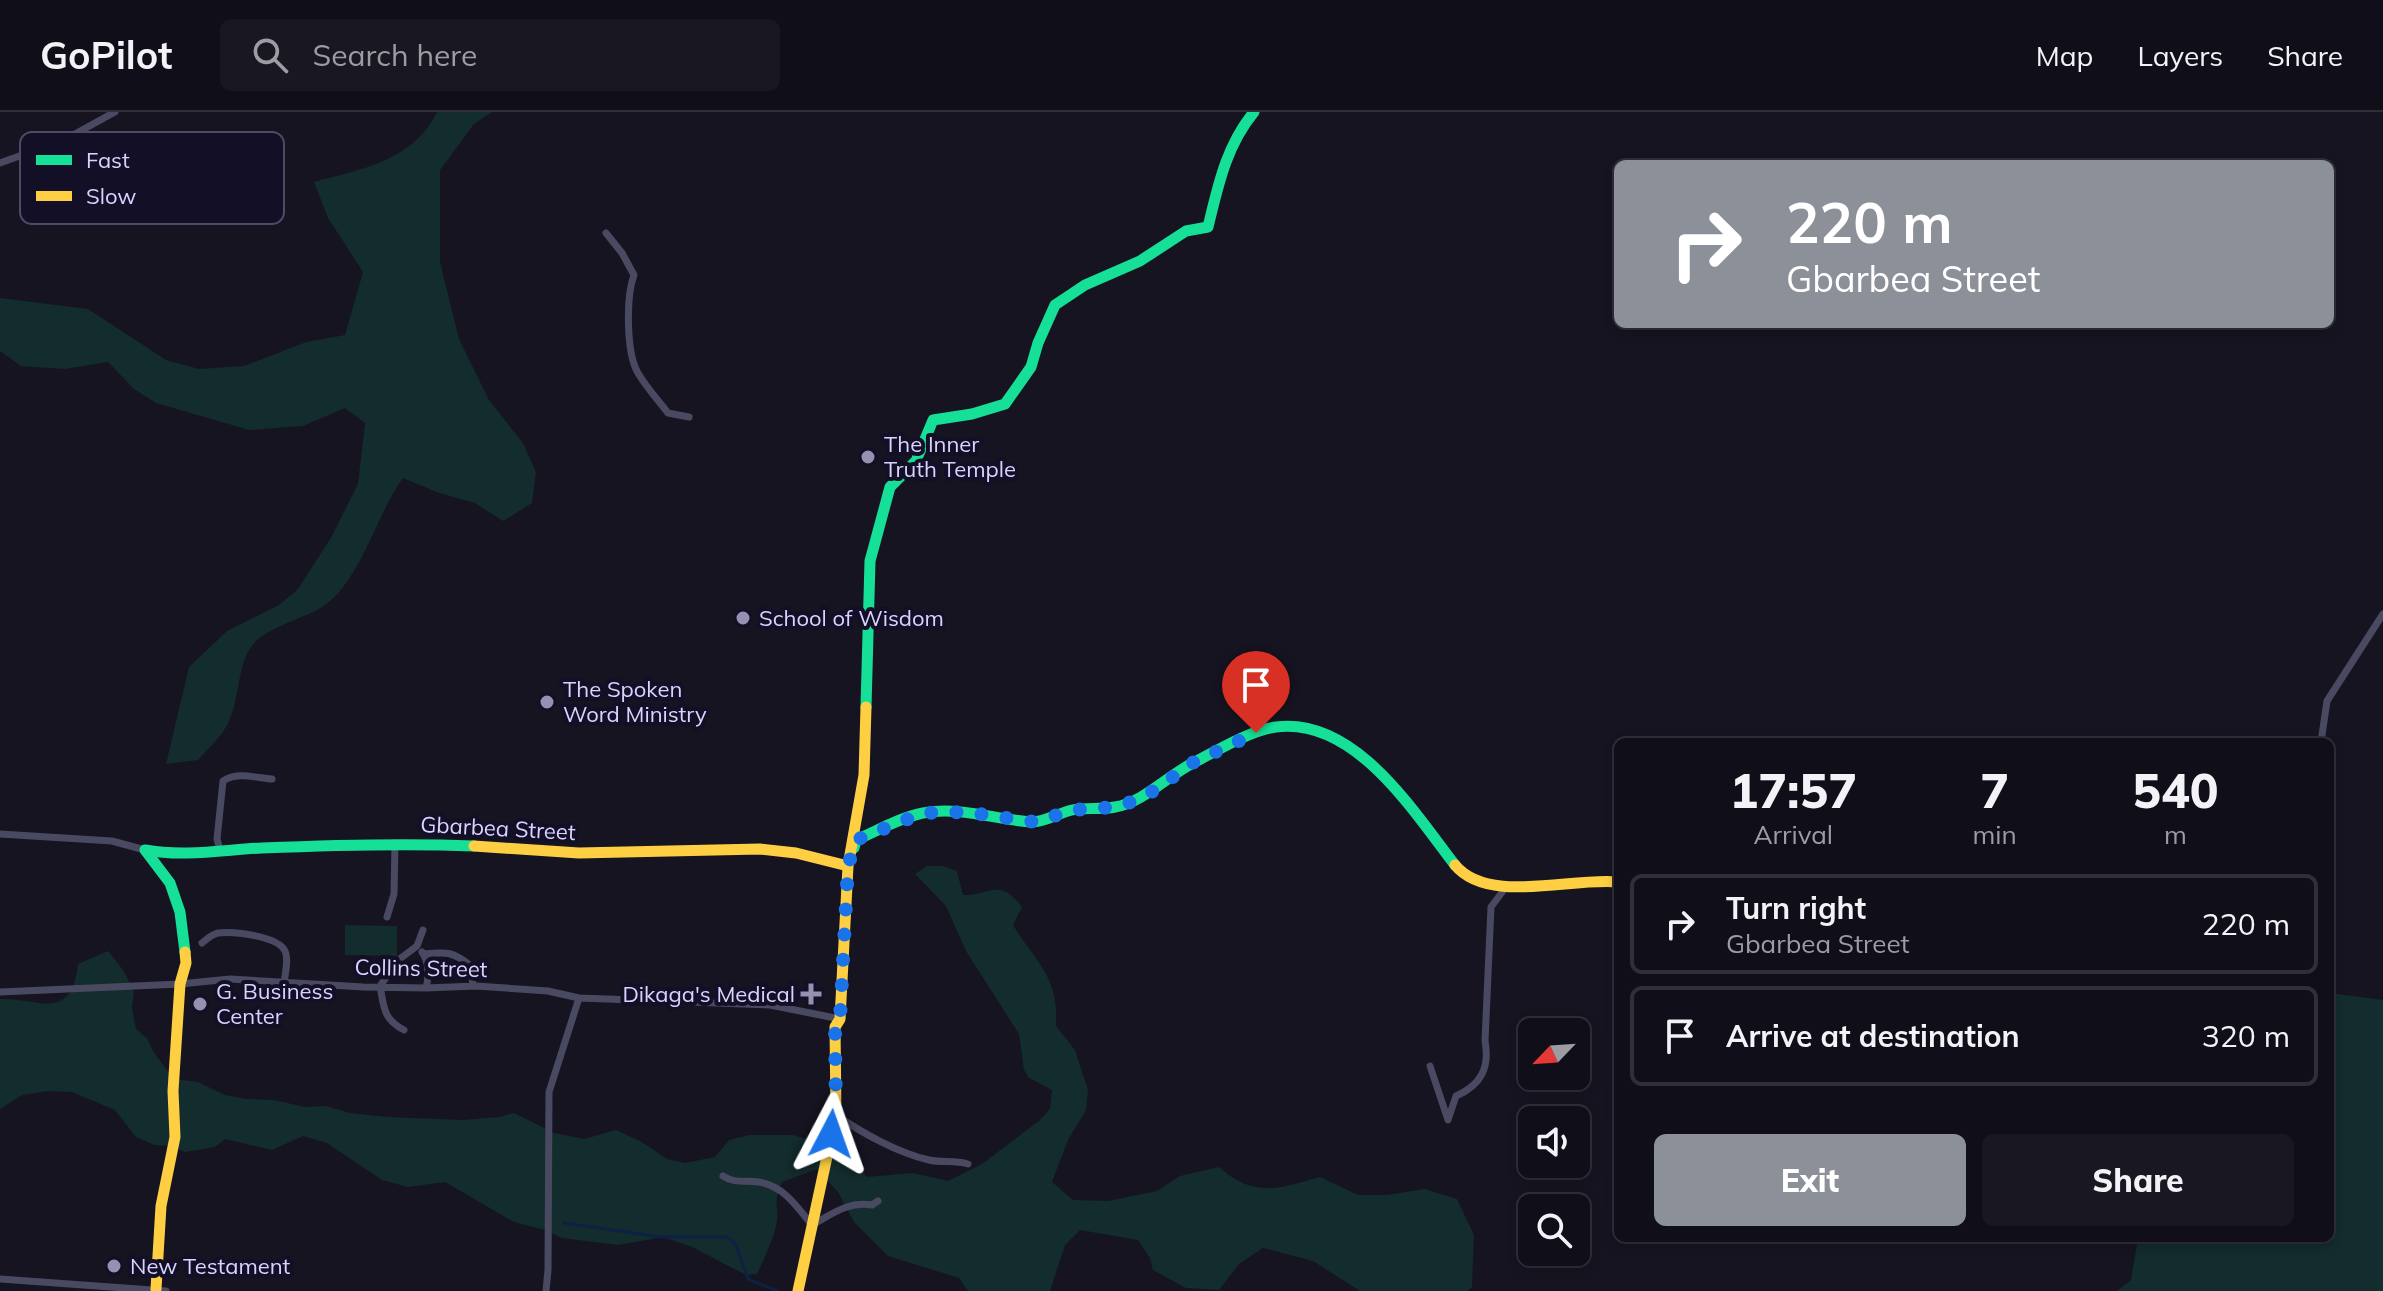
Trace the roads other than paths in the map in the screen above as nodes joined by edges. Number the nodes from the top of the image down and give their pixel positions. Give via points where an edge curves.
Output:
1 (115, 112) edge
2 (1254, 112) edge
3 (79, 132) edge
4 (20, 156) edge
5 (0, 163) edge
6 (606, 233) dead end
7 (689, 417) dead end
8 (2383, 614) edge
9 (2322, 738) edge
10 (272, 779) dead end
11 (0, 834) edge
12 (395, 843) junction
13 (145, 850) junction
14 (220, 850) junction
15 (849, 863) junction
16 (1614, 882) edge
17 (1506, 887) junction
18 (387, 917) dead end
19 (423, 930) dead end
20 (202, 943) dead end
21 (417, 946) junction
22 (424, 954) junction
23 (284, 983) junction
24 (180, 984) junction
25 (380, 986) junction
26 (473, 986) junction
27 (426, 988) junction
28 (0, 992) edge
29 (579, 998) junction
30 (840, 1019) junction
31 (404, 1030) dead end
32 (1430, 1066) dead end
33 (836, 1115) junction
34 (968, 1164) dead end
35 (723, 1176) dead end
36 (878, 1201) dead end
37 (812, 1225) junction
38 (0, 1279) edge
39 (161, 1290) edge
40 (546, 1291) edge
41 (798, 1291) edge

1 - 3 street
2 - 15 street via 1228,152 1208,227 1186,231 1055,305 1031,367 1005,404 933,420 916,461 890,487 868,577 866,749
4 - 5 street
6 - 7 street via 634,275 629,313 636,371 668,413
8 - 9 street via 2327,701
10 - 14 street via 238,776 223,781
11 - 13 street, Gbarbea Street via 112,841
12 - 14 street, Gbarbea Street
12 - 15 street, Gbarbea Street via 579,853 760,849
12 - 18 street via 394,894
13 - 14 street, Gbarbea Street via 174,855
13 - 24 street via 170,883 180,912 186,963
15 - 17 street via 856,840 923,813 965,812 1035,822 1073,810 1115,807 1240,740 1292,726 1336,737 1400,794 1458,869 1477,882
15 - 30 street
16 - 17 street
17 - 32 street via 1491,907 1488,1059 1473,1088 1456,1096 1448,1120
19 - 21 street
20 - 23 street via 221,932 277,942 287,959
21 - 22 street
21 - 25 street via 389,967
22 - 26 street via 453,952 471,966
22 - 27 street
23 - 24 street, Collins Street via 230,979
23 - 25 street, Collins Street
24 - 28 street, Collins Street
24 - 39 street via 176,1125 161,1206
25 - 27 street, Collins Street
25 - 31 street via 385,1014
26 - 27 street, Collins Street
26 - 29 street, Collins Street
29 - 30 street, Collins Street via 770,1005
29 - 40 street via 549,1092
30 - 33 street via 835,1027
33 - 34 street via 919,1157
33 - 37 street
35 - 37 street via 731,1182 763,1182 790,1196
36 - 37 street via 857,1202
37 - 41 street
38 - 39 street

